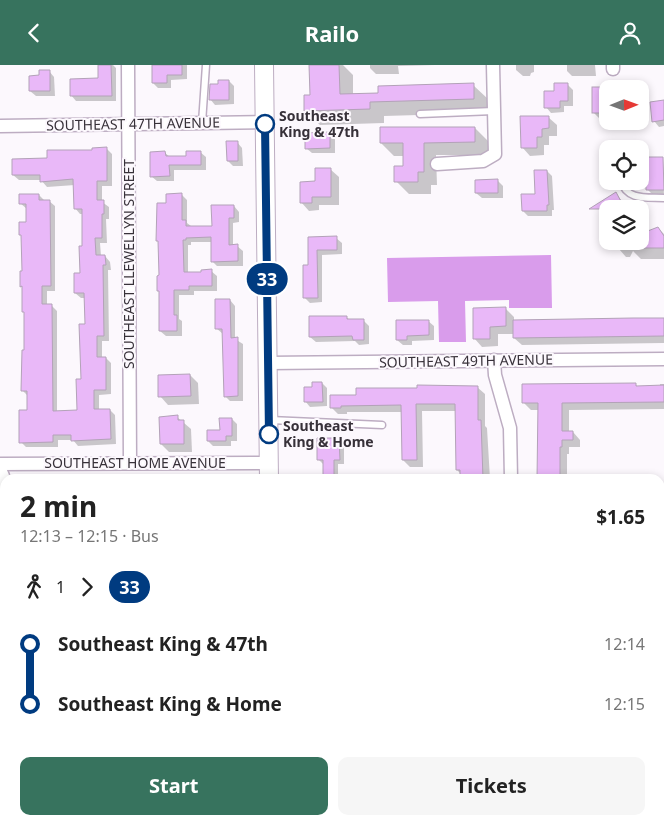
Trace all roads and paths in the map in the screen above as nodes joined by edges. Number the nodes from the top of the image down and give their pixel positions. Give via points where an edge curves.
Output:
1 (128, 65) edge
2 (206, 65) edge
3 (264, 65) edge
4 (493, 65) edge
5 (494, 111) junction
6 (420, 114) dead end
7 (265, 122) junction
8 (202, 123) junction
9 (128, 124) junction
10 (0, 126) edge
11 (437, 164) dead end
12 (626, 190) edge
13 (664, 198) edge
14 (664, 359) edge
15 (494, 360) junction
16 (268, 363) junction
17 (269, 420) junction
18 (382, 425) dead end
19 (130, 463) junction
20 (0, 464) edge
21 (269, 471) edge
22 (511, 474) edge

1 - 9 street, SOUTHEAST LLEWELLYN STREET
2 - 8 lane
3 - 7 main road
4 - 5 street
5 - 6 lane
5 - 11 street via 495,146 491,158
7 - 8 street, SOUTHEAST 47TH AVENUE
7 - 16 main road
8 - 9 street, SOUTHEAST 47TH AVENUE
9 - 10 street, SOUTHEAST 47TH AVENUE
9 - 19 street, SOUTHEAST LLEWELLYN STREET
12 - 13 lane via 635,197
14 - 15 street, SOUTHEAST 49TH AVENUE
15 - 16 street, SOUTHEAST 49TH AVENUE
15 - 22 street via 510,428
16 - 17 main road
17 - 18 lane
17 - 21 main road
19 - 20 street, SOUTHEAST HOME AVENUE
19 - 21 street, SOUTHEAST HOME AVENUE

